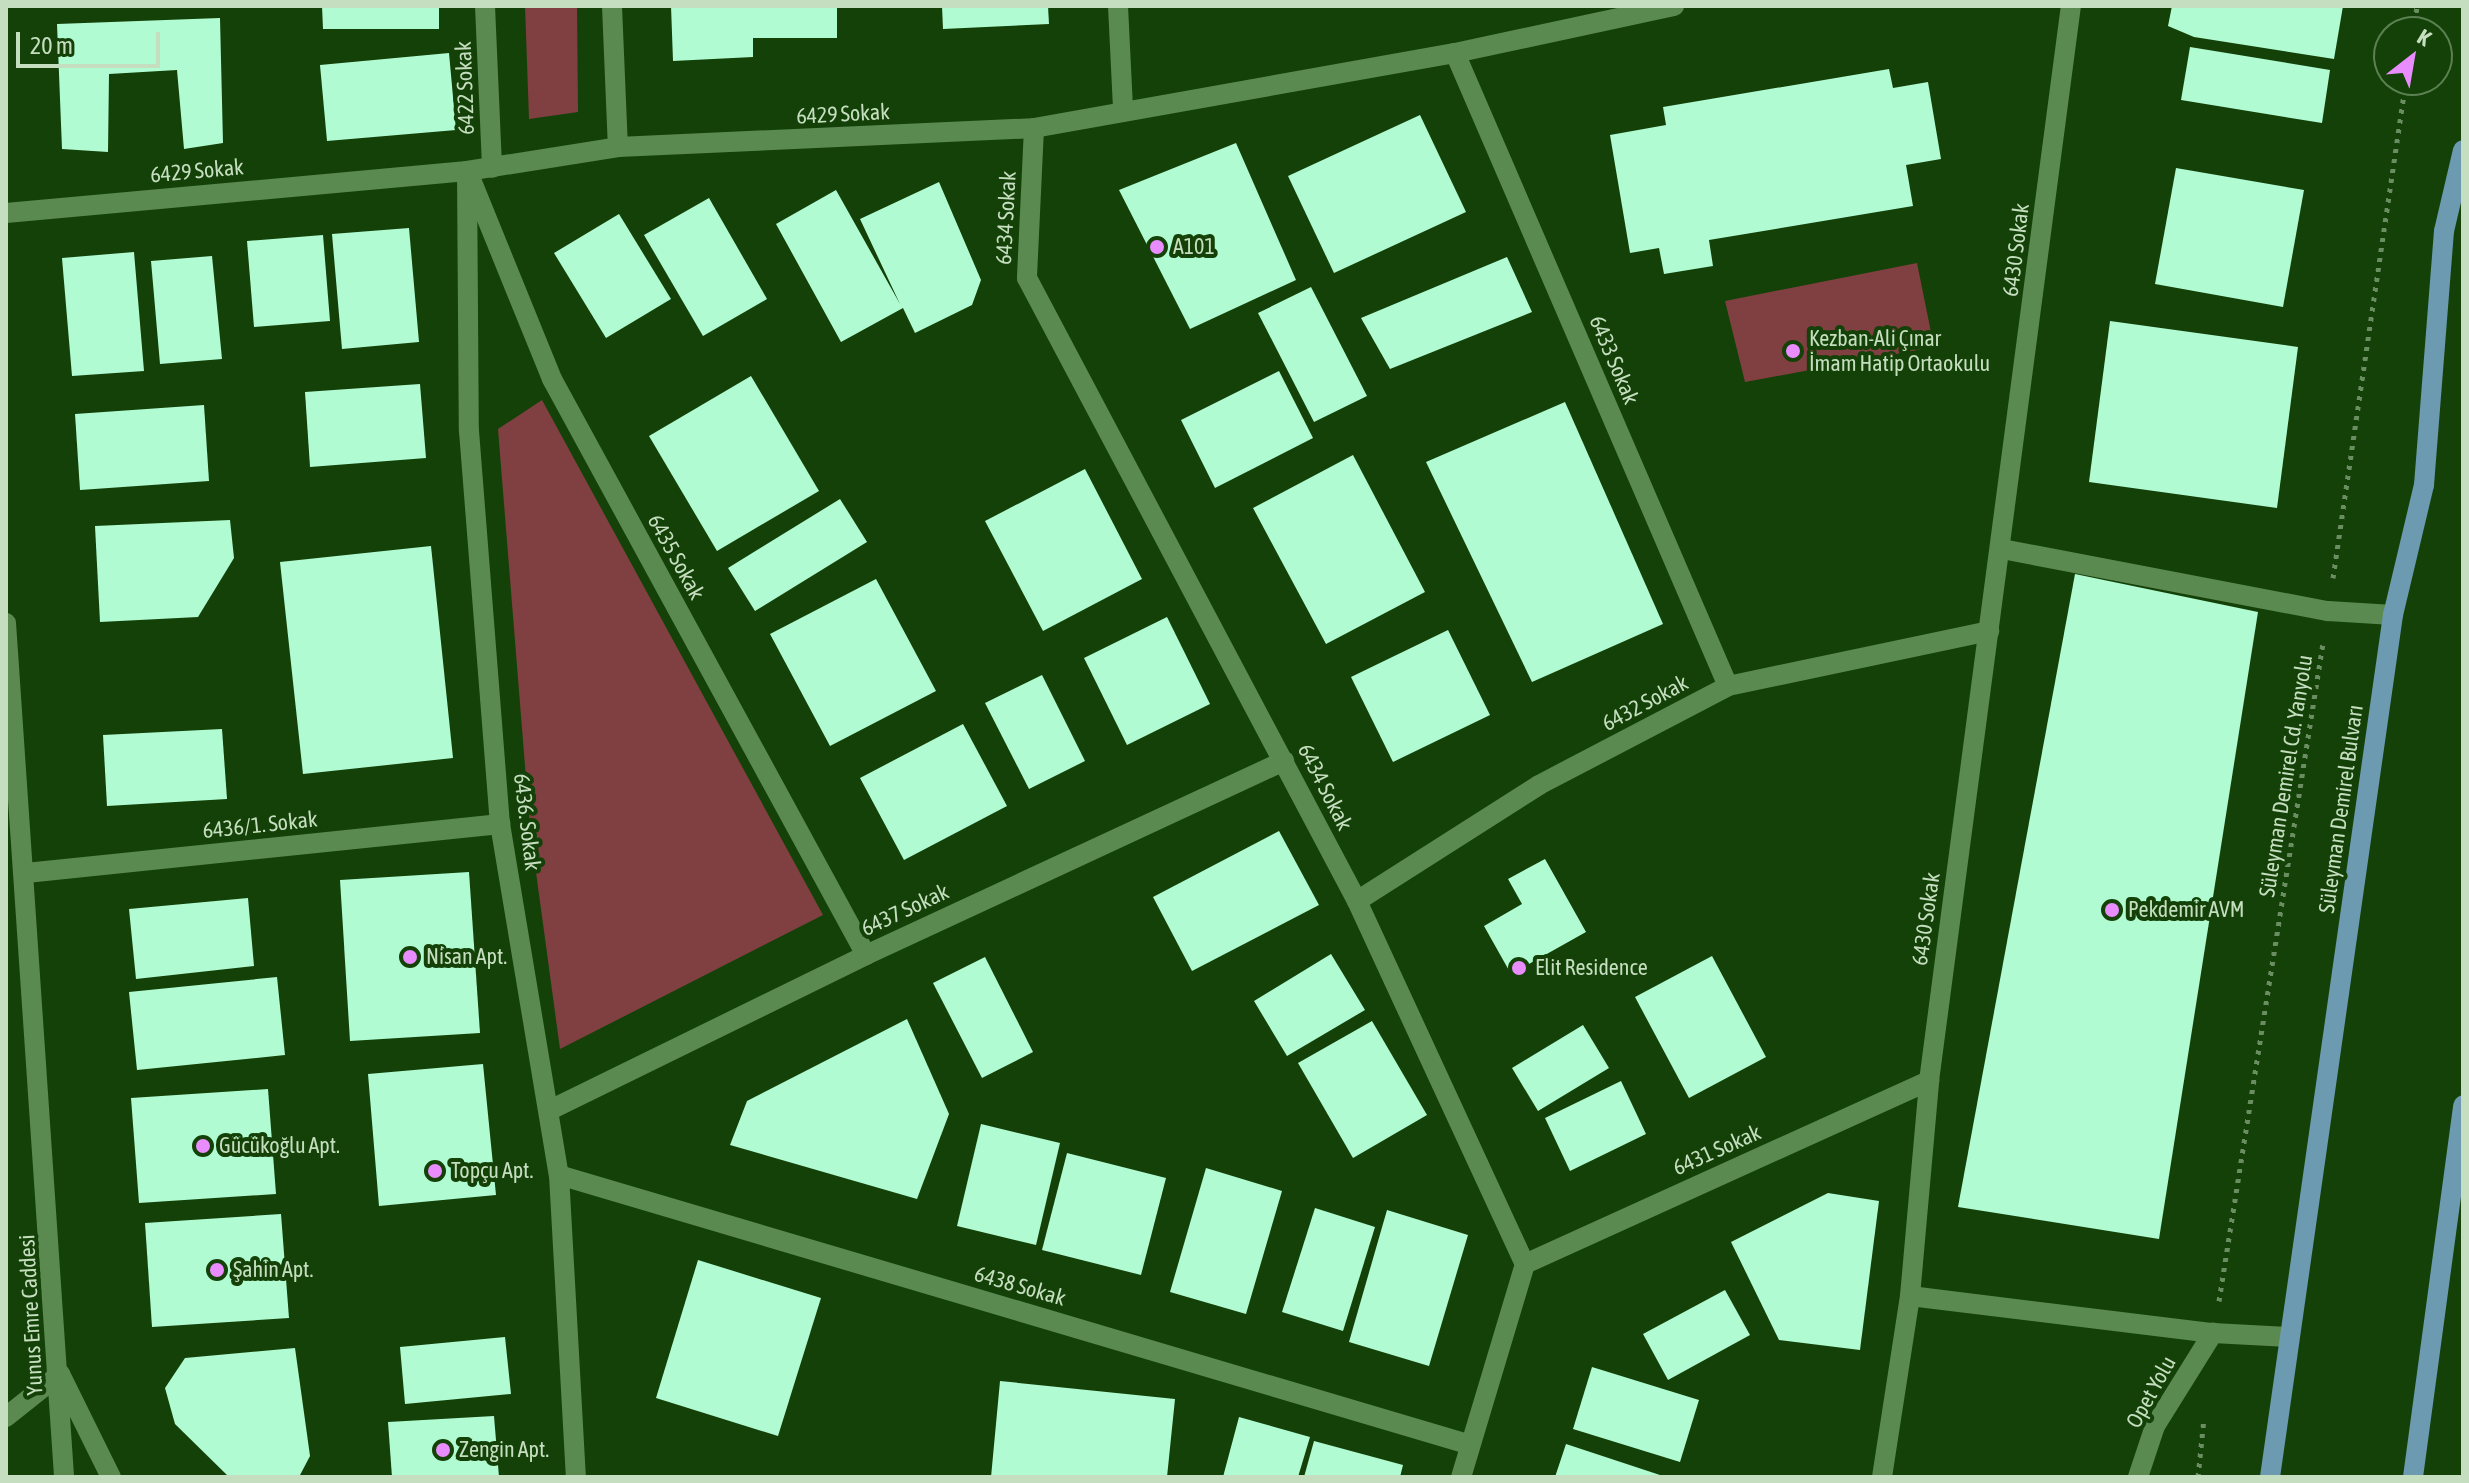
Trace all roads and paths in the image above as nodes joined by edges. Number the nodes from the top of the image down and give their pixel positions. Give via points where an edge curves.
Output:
1 (485, 6) edge
2 (612, 6) edge
3 (1118, 6) edge
4 (1674, 6) edge
5 (2071, 6) edge
6 (1610, 12) edge
7 (1455, 53) junction
8 (2404, 96) edge
9 (1123, 110) junction
10 (1034, 128) junction
11 (618, 147) junction
12 (2463, 150) edge
13 (492, 168) junction
14 (467, 171) junction
15 (6, 213) edge
16 (2002, 549) junction
17 (2328, 611) junction
18 (2393, 615) junction
19 (6, 623) edge
20 (1989, 631) junction
21 (1728, 686) junction
22 (1284, 761) junction
23 (500, 824) junction
24 (26, 873) junction
25 (1357, 901) junction
26 (866, 955) junction
27 (1929, 1081) junction
28 (2463, 1105) edge
29 (550, 1110) junction
30 (559, 1175) junction
31 (1525, 1264) junction
32 (1910, 1296) junction
33 (2213, 1333) junction
34 (2289, 1337) junction
35 (60, 1374) junction
36 (2205, 1410) dead end
37 (6, 1417) edge
38 (1468, 1444) junction
39 (64, 1477) edge
40 (111, 1477) edge
41 (576, 1477) edge
42 (1461, 1477) edge
43 (1882, 1477) edge
44 (2138, 1477) edge
45 (2198, 1477) edge
46 (2270, 1477) edge
47 (2413, 1477) edge

1 - 13 street, 6422 Sokak
2 - 11 street
3 - 9 street
4 - 6 street, 6429 Sokak
5 - 16 street, 6430 Sokak
6 - 7 street, 6429 Sokak
7 - 9 street, 6429 Sokak
7 - 21 street, 6433 Sokak
8 - 17 path, Süleyman Demirel Cd. Yanyolu
9 - 10 street, 6429 Sokak
10 - 11 street, 6429 Sokak
10 - 22 street, 6434 Sokak via 1027,278
11 - 13 street, 6429 Sokak
12 - 18 main road, Süleyman Demirel Bulvarı via 2444,231 2424,485
13 - 14 street, 6429 Sokak
14 - 15 street, 6429 Sokak
14 - 23 street, 6436. Sokak via 469,431
14 - 26 street, 6435 Sokak via 552,379
16 - 17 street
16 - 20 street, 6430 Sokak
17 - 18 street
17 - 33 path, Süleyman Demirel Cd. Yanyolu
18 - 34 main road, Süleyman Demirel Bulvarı
19 - 24 street, Yunus Emre Caddesi
20 - 21 street, 6432 Sokak
20 - 27 street, 6430 Sokak
21 - 25 street, 6432 Sokak via 1539,785
22 - 25 street, 6434 Sokak
22 - 26 street, 6437 Sokak
23 - 24 street, 6436/1. Sokak
23 - 29 street, 6436. Sokak
24 - 35 street, Yunus Emre Caddesi
25 - 31 street, 6434 Sokak
26 - 29 street, 6437 Sokak
27 - 31 street, 6431 Sokak
27 - 32 street, 6430 Sokak
28 - 47 main road
29 - 30 street, 6436. Sokak
30 - 38 street, 6438 Sokak
30 - 41 street, 6436. Sokak
31 - 38 street
32 - 33 street
32 - 43 street, 6430 Sokak
33 - 34 street
33 - 44 street, Opet Yolu via 2155,1426
34 - 46 main road, Süleyman Demirel Bulvarı
35 - 37 street
35 - 39 street, Yunus Emre Caddesi
35 - 40 street
36 - 45 path
38 - 42 street

